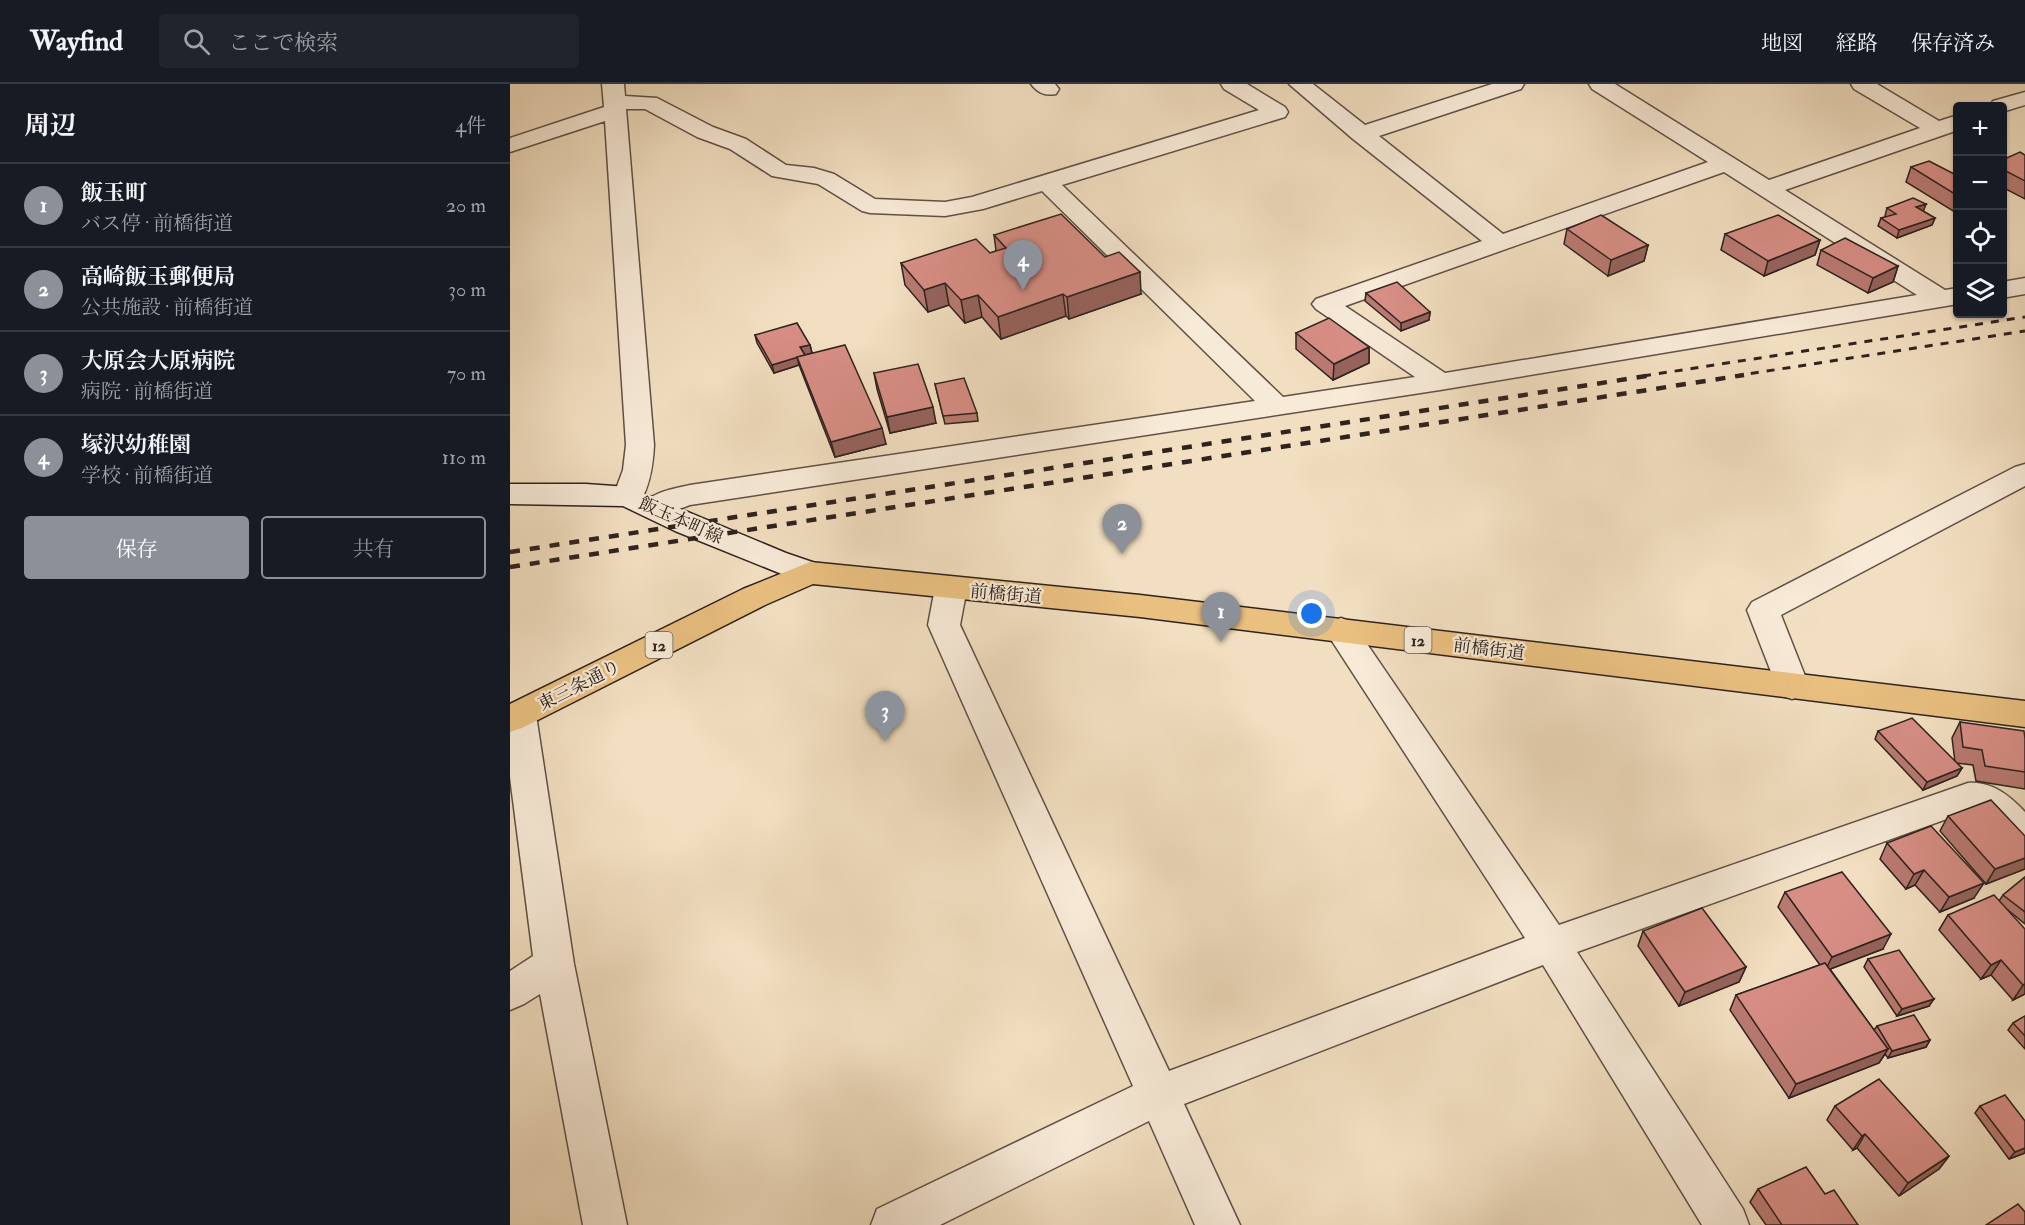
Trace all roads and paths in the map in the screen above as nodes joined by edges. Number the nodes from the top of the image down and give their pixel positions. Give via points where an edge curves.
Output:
1 (1232, 84) edge
2 (1300, 84) edge
3 (1513, 84) edge
4 (1600, 84) edge
5 (1862, 84) edge
6 (2025, 98) edge
7 (614, 99) edge
8 (1319, 100) junction
9 (2007, 104) edge
10 (1277, 112) junction
11 (1947, 125) edge
12 (1361, 134) junction
13 (510, 145) edge
14 (1725, 164) junction
15 (1046, 182) junction
16 (1767, 189) junction
17 (1498, 242) junction
18 (2025, 286) edge
19 (2007, 289) edge
20 (1949, 298) edge
21 (1440, 382) junction
22 (1275, 405) junction
23 (2025, 474) edge
24 (510, 494) edge
25 (641, 502) junction
26 (810, 573) junction
27 (951, 588) junction
28 (1341, 630) junction
29 (1792, 686) junction
30 (2025, 714) edge
31 (515, 717) edge
32 (2025, 837) edge
33 (1551, 945) junction
34 (554, 963) junction
35 (510, 992) edge
36 (1160, 1094) junction
37 (605, 1225) edge
38 (893, 1225) edge
39 (1218, 1225) edge
40 (1727, 1225) edge

1 - 10 street
2 - 8 street
3 - 12 street
4 - 14 street
5 - 11 street
6 - 9 street
7 - 13 street
7 - 15 street via 649,103 738,144 780,171 826,179 870,206 945,209
7 - 25 street
8 - 10 street
8 - 12 street
10 - 15 street
11 - 16 street
12 - 17 street
14 - 16 street
14 - 17 street
15 - 22 street
16 - 20 street
17 - 21 street via 1325,304
18 - 19 street
20 - 21 street
21 - 22 street
22 - 25 street
23 - 29 street via 1763,610
24 - 25 street, 飯玉本町線 via 586,494
25 - 26 street, 飯玉本町線
26 - 27 main road, 前橋街道 / 12
26 - 31 main road, 東三条通り / 12
27 - 28 main road, 前橋街道 / 12
27 - 36 street via 944,625
28 - 29 main road, 前橋街道 / 12
28 - 33 street
29 - 30 main road, 前橋街道 / 12
31 - 34 street
32 - 33 street via 1991,803 1974,795
33 - 36 street
33 - 40 street
34 - 35 street
34 - 37 street
36 - 38 street
36 - 39 street

